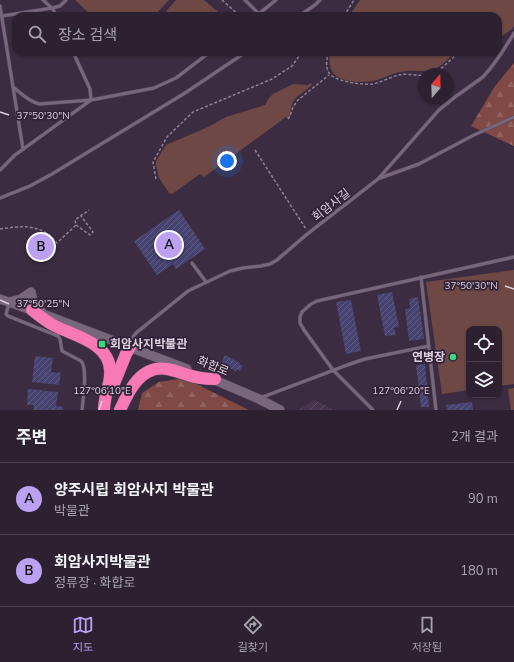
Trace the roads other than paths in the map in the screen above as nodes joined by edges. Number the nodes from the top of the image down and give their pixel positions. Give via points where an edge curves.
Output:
1 (43, 0) edge
2 (66, 0) edge
3 (245, 0) edge
4 (276, 0) edge
5 (320, 0) edge
6 (0, 6) edge
7 (52, 8) junction
8 (27, 12) edge
9 (54, 12) edge
10 (255, 12) edge
11 (261, 12) edge
12 (305, 12) edge
13 (12, 14) edge
14 (2, 16) junction
15 (514, 33) edge
16 (502, 54) edge
17 (75, 56) edge
18 (205, 56) edge
19 (240, 56) edge
20 (501, 56) edge
21 (13, 87) junction
22 (91, 100) junction
23 (514, 117) edge
24 (23, 149) junction
25 (0, 170) edge
26 (378, 179) junction
27 (0, 198) edge
28 (514, 257) edge
29 (192, 263) dead end
30 (422, 277) junction
31 (206, 282) junction
32 (0, 299) edge
33 (9, 302) junction
34 (32, 310) junction
35 (48, 316) junction
36 (429, 346) junction
37 (130, 347) junction
38 (333, 370) junction
39 (215, 380) junction
40 (259, 399) junction
41 (82, 410) edge
42 (104, 410) edge
43 (119, 410) edge
44 (280, 410) edge
45 (373, 410) edge
46 (436, 410) edge

1 - 7 lane
2 - 7 lane via 60,6
3 - 10 lane
4 - 11 lane
5 - 12 lane
6 - 14 lane
7 - 8 lane
7 - 9 lane
13 - 14 lane
14 - 21 lane
15 - 16 lane, 회암사길
17 - 22 lane via 90,88
18 - 22 lane via 176,78 154,88
19 - 27 lane via 185,93 52,174
20 - 26 lane, 회암사길 via 483,77 440,110
21 - 22 lane via 31,102 39,104
21 - 24 lane
22 - 24 lane
23 - 26 lane via 419,164
24 - 25 lane
26 - 31 lane, 회암사길 via 277,260 270,264 230,271
28 - 30 lane
29 - 31 lane
30 - 36 lane
30 - 38 lane via 317,301 302,312 300,323
31 - 37 lane, 회암사길 via 188,291 136,333
32 - 33 main road, 화합로
33 - 34 main road, 화합로
33 - 35 main road via 21,299 31,292 35,306
33 - 41 lane via 6,312 8,316 58,336 62,351 83,362 85,376
34 - 35 main road, 화합로
34 - 42 highway via 52,324 88,341 105,354 110,376
35 - 37 main road, 화합로
36 - 38 lane via 365,359
36 - 46 lane
37 - 39 main road, 화합로
37 - 42 highway
37 - 43 highway
38 - 40 lane
38 - 45 lane
39 - 40 main road, 화합로
39 - 43 highway via 190,376 166,368 151,370 138,378
40 - 44 main road, 화합로

